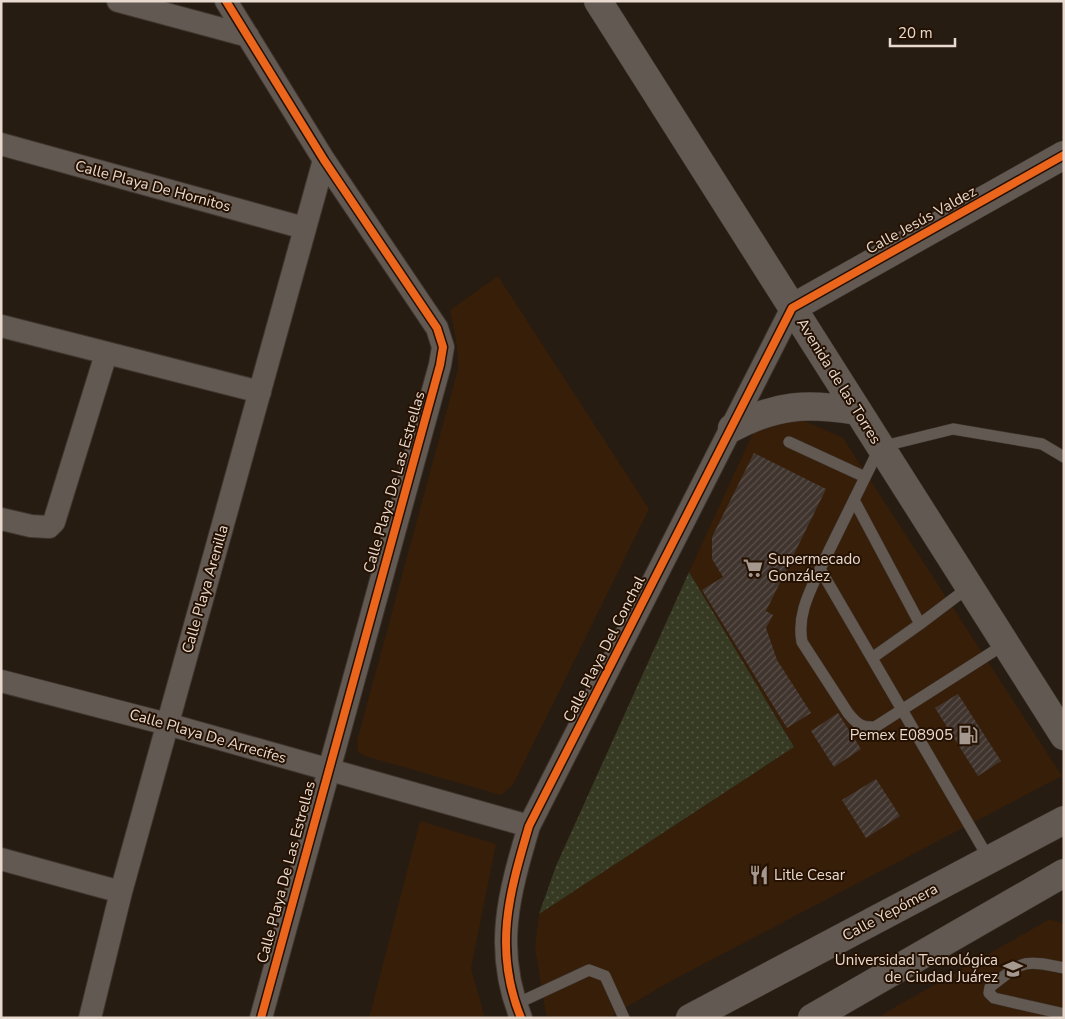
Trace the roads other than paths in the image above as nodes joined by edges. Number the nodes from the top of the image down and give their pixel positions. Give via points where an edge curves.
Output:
1 (118, 1) edge
2 (226, 1) edge
3 (598, 1) edge
4 (248, 36) junction
5 (1, 144) edge
6 (1064, 155) edge
7 (324, 160) junction
8 (304, 228) junction
9 (792, 308) junction
10 (1, 326) edge
11 (106, 354) junction
12 (260, 392) junction
13 (857, 411) junction
14 (732, 428) junction
15 (788, 442) dead end
16 (880, 447) junction
17 (1064, 457) edge
18 (865, 477) junction
19 (854, 500) junction
20 (1, 519) edge
21 (820, 569) junction
22 (969, 587) junction
23 (920, 624) junction
24 (1005, 644) junction
25 (872, 658) junction
26 (1, 681) edge
27 (903, 710) junction
28 (167, 724) junction
29 (1064, 736) edge
30 (328, 770) junction
31 (1064, 820) edge
32 (529, 826) junction
33 (1, 859) edge
34 (989, 859) junction
35 (1064, 873) edge
36 (121, 892) junction
37 (1064, 968) edge
38 (519, 1011) edge
39 (1064, 1014) edge
40 (90, 1018) edge
41 (261, 1018) edge
42 (624, 1018) edge
43 (690, 1018) edge
44 (812, 1018) edge

1 - 4 street
2 - 4 street, Calle Playa De Las Estrellas
3 - 9 main road, Avenida de las Torres
4 - 7 street, Calle Playa De Las Estrellas
5 - 8 street, Calle Playa De Hornitos
6 - 9 main road, Calle Jesús Valdez
7 - 8 street, Calle Playa Arenilla
7 - 30 street, Calle Playa De Las Estrellas via 437,328 443,347
8 - 12 street, Calle Playa Arenilla
9 - 13 main road, Avenida de las Torres
9 - 14 street, Calle Playa Del Conchal
10 - 11 street
11 - 12 street
11 - 20 street via 58,512 49,527
12 - 28 street, Calle Playa Arenilla
13 - 14 main road via 803,405 780,408 756,415
13 - 16 main road, Avenida de las Torres
14 - 32 street, Calle Playa Del Conchal
15 - 18 lane
16 - 17 lane via 953,429 1042,444
16 - 18 lane
16 - 22 main road, Avenida de las Torres
18 - 19 lane
19 - 21 lane
19 - 23 lane
21 - 25 lane
21 - 27 lane via 803,606 800,632 806,651 855,723 862,727 875,727
22 - 23 lane
22 - 24 main road, Avenida de las Torres
23 - 25 lane
24 - 27 lane
24 - 29 main road, Avenida de las Torres
25 - 27 lane
26 - 28 street, Calle Playa De Arrecifes
27 - 34 lane
28 - 30 street, Calle Playa De Arrecifes
28 - 36 street, Calle Playa Arenilla
30 - 32 street, Calle Playa De Arrecifes
30 - 41 street, Calle Playa De Las Estrellas
31 - 34 main road, Calle Yepómera
32 - 38 street, Calle Playa Del Conchal via 510,892 504,938 507,968
33 - 36 street
34 - 43 main road, Calle Yepómera
35 - 44 main road
36 - 40 street, Calle Playa Arenilla
37 - 39 lane via 1024,963 990,986 989,993 994,998
38 - 42 lane via 589,970 605,976

